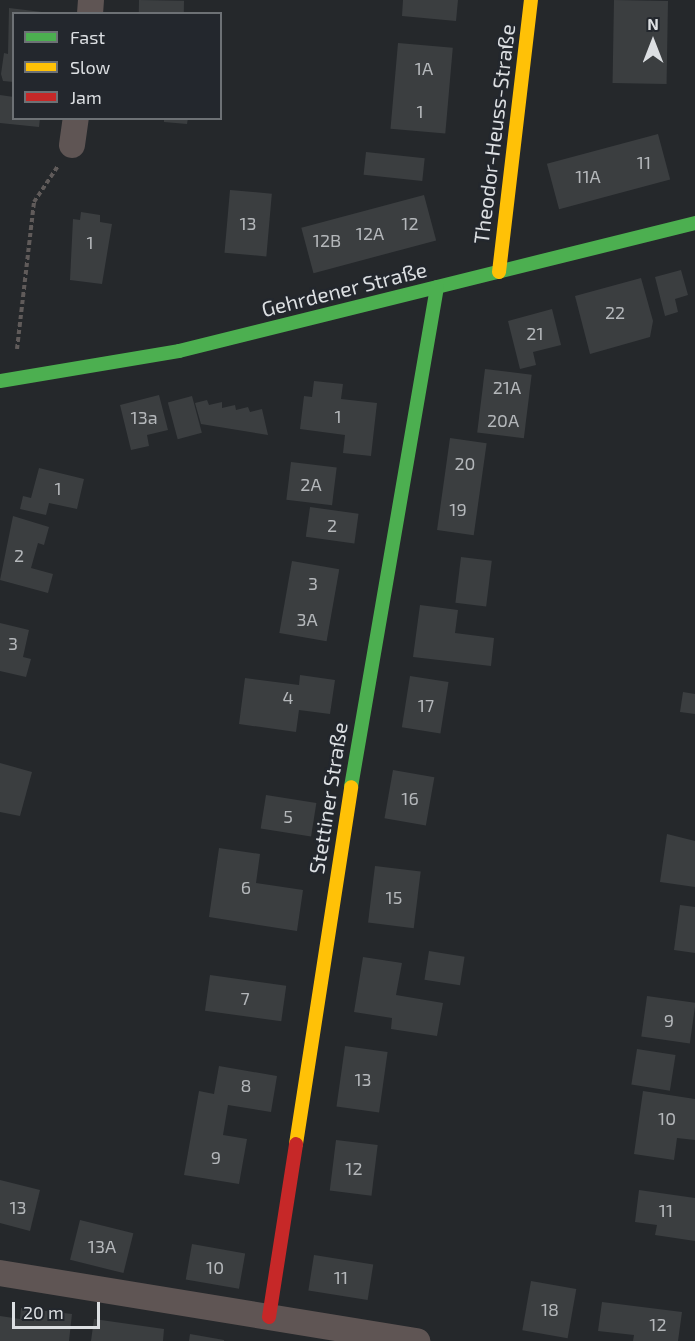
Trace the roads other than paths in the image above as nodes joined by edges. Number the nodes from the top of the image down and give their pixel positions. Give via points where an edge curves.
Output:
1 (531, 0) edge
2 (76, 120) edge
3 (72, 146) road end
4 (695, 223) edge
5 (499, 272) junction
6 (437, 287) junction
7 (3, 381) edge
8 (0, 1273) edge
9 (269, 1317) junction
10 (417, 1341) edge

1 - 5 street, Theodor-Heuss-Straße
2 - 3 street
4 - 5 street, Gehrdener Straße
5 - 6 street, Gehrdener Straße
6 - 7 street, Gehrdener Straße via 179,351
6 - 9 street, Stettiner Straße via 372,647
8 - 9 street
9 - 10 street

